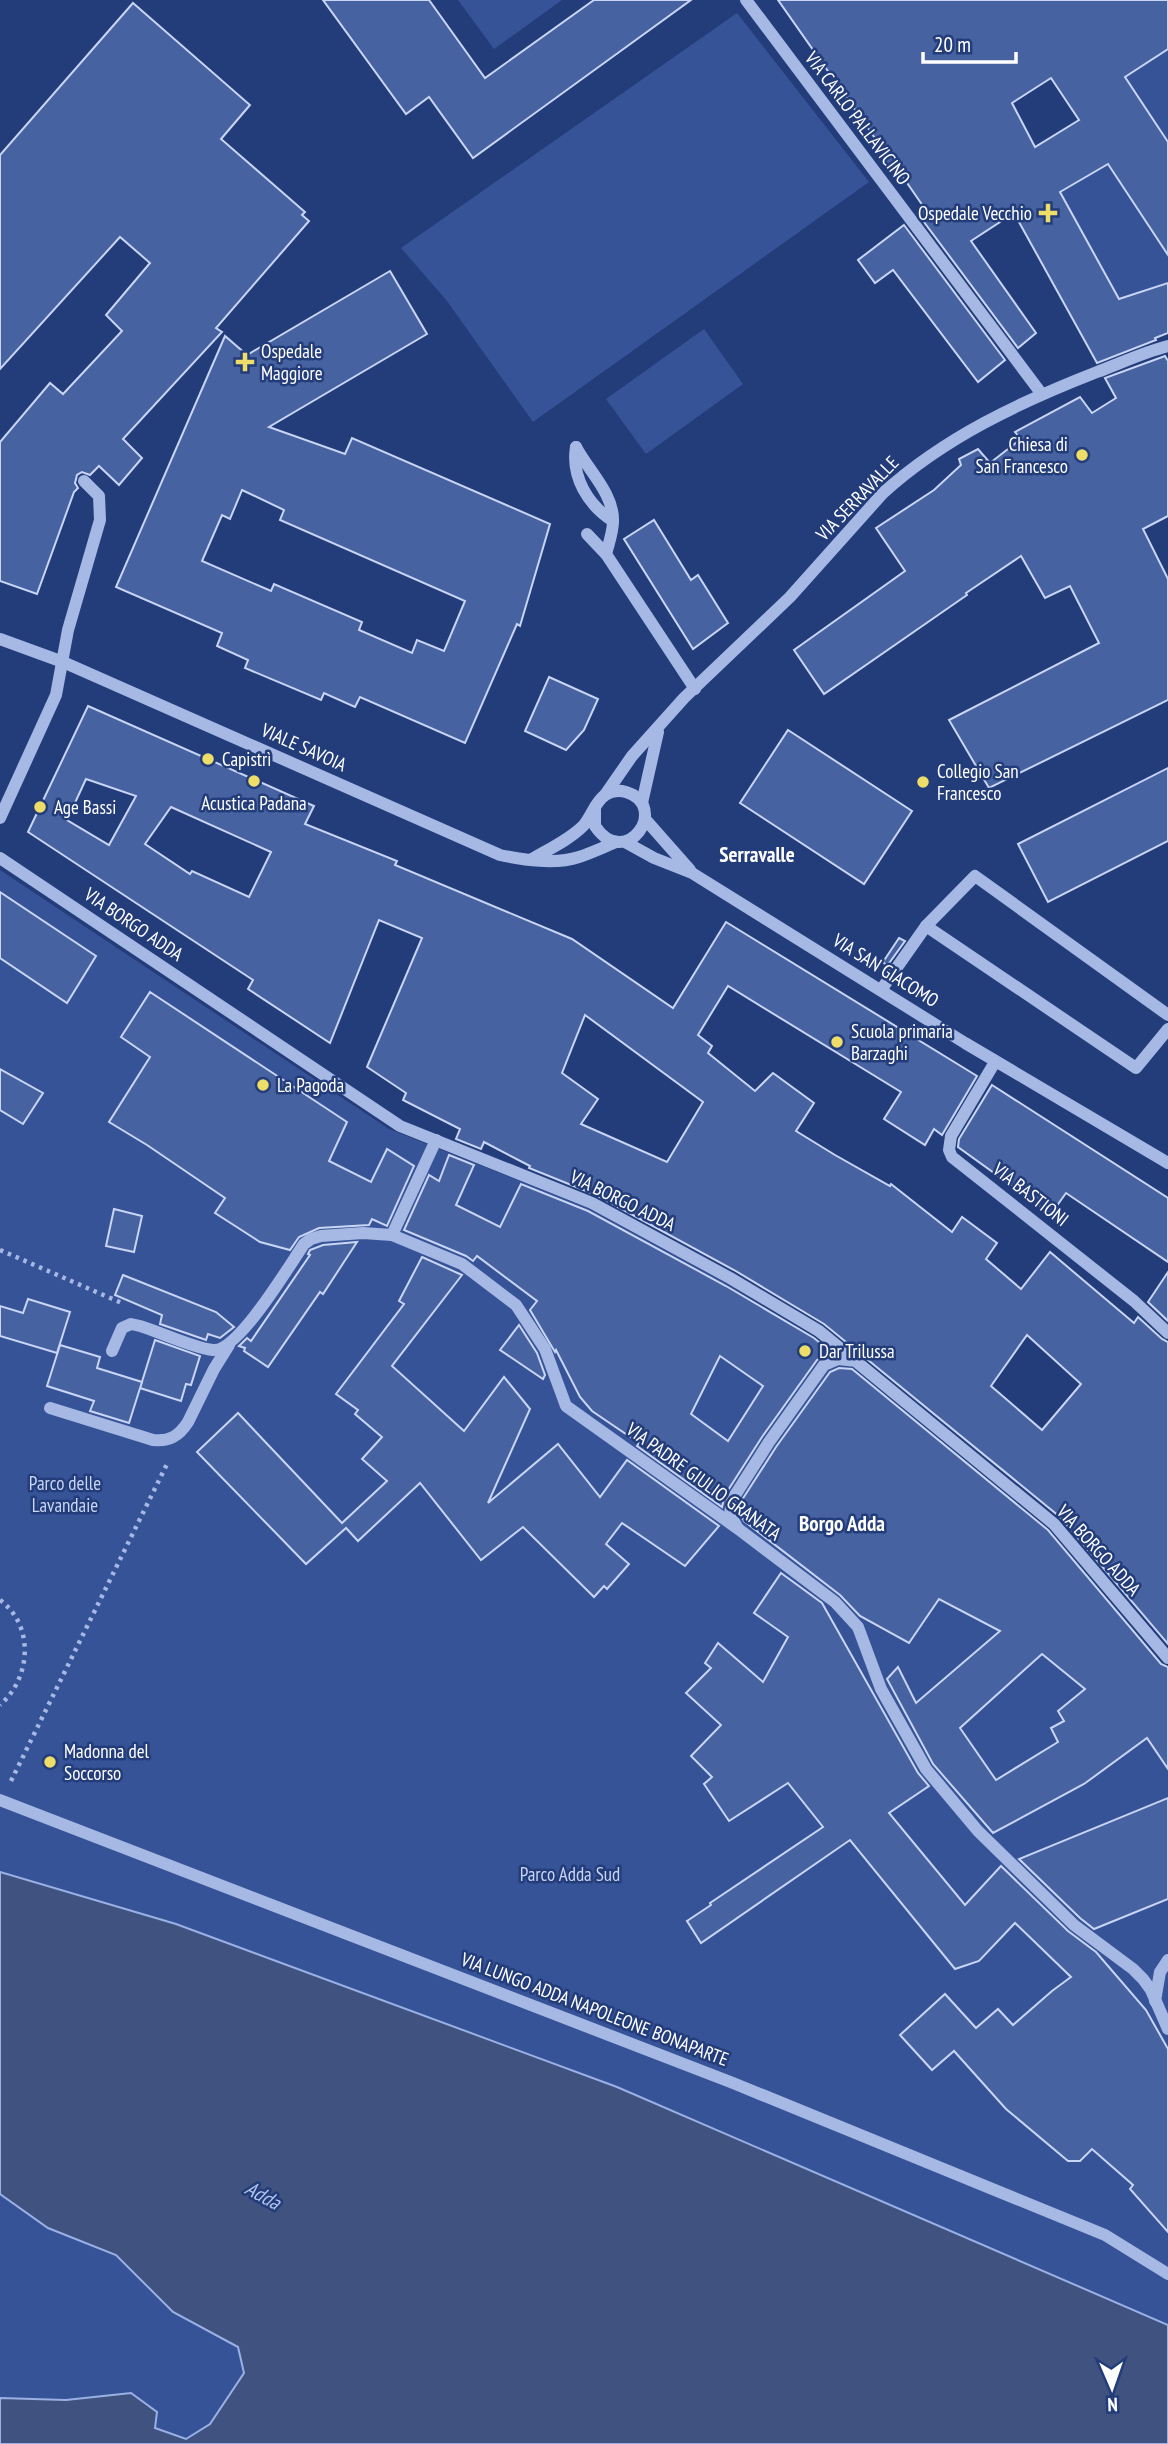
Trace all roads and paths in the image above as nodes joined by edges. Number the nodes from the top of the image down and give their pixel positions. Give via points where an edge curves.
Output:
1 (746, 0) edge
2 (1168, 346) edge
3 (1041, 393) junction
4 (84, 481) dead end
5 (613, 521) junction
6 (587, 534) dead end
7 (606, 554) junction
8 (0, 639) edge
9 (63, 662) junction
10 (695, 689) junction
11 (660, 728) junction
12 (605, 794) junction
13 (642, 803) junction
14 (595, 809) junction
15 (0, 818) edge
16 (645, 819) junction
17 (620, 842) junction
18 (0, 858) edge
19 (532, 859) junction
20 (692, 873) junction
21 (926, 926) junction
22 (881, 990) junction
23 (1168, 1014) edge
24 (1168, 1029) edge
25 (995, 1062) junction
26 (436, 1140) junction
27 (1168, 1163) edge
28 (392, 1235) junction
29 (0, 1250) edge
30 (131, 1324) junction
31 (1168, 1333) edge
32 (230, 1345) junction
33 (112, 1351) dead end
34 (857, 1361) junction
35 (50, 1408) dead end
36 (170, 1440) junction
37 (737, 1528) junction
38 (0, 1600) edge
39 (1168, 1658) edge
40 (0, 1705) edge
41 (1, 1800) edge
42 (1168, 1960) edge
43 (1155, 2001) junction
44 (1168, 2029) edge
45 (1168, 2274) edge

1 - 3 street, VIA CARLO PALLAVICINO
2 - 3 street, VIA SERRAVALLE
3 - 10 street, VIA SERRAVALLE via 957,438 899,479 790,597
4 - 9 street via 99,496 100,520
5 - 5 street via 609,499 576,447 577,478 595,506
5 - 7 street
6 - 7 street
7 - 10 street
8 - 9 street, VIALE SAVOIA
9 - 15 street via 56,695
9 - 19 street, VIALE SAVOIA via 500,855
10 - 11 street, VIA SERRAVALLE
11 - 12 street, VIA SERRAVALLE via 632,756
11 - 13 street, VIA SERRAVALLE
12 - 13 street via 622,790
12 - 14 street
13 - 16 street
14 - 17 street via 595,826 607,839
14 - 19 street via 569,837
16 - 17 street via 639,833
16 - 20 street, VIA SAN GIACOMO
17 - 19 street, VIALE SAVOIA via 578,858
17 - 20 street, VIA SAN GIACOMO
18 - 26 street, VIA BORGO ADDA via 400,1126
20 - 22 street, VIA SAN GIACOMO
21 - 22 street
21 - 23 street via 975,876
21 - 24 street via 1136,1068
22 - 25 street, VIA SAN GIACOMO
25 - 27 street, VIA SAN GIACOMO
25 - 31 street, VIA BASTIONI via 951,1136 952,1157
26 - 28 street
26 - 34 street, VIA BORGO ADDA via 592,1203 819,1331
28 - 32 street, VIA PADRE GIULIO GRANATA via 311,1238
28 - 37 street, VIA PADRE GIULIO GRANATA via 463,1264 516,1305 545,1349 566,1406
29 - 30 path via 121,1302
30 - 32 street via 214,1350
30 - 33 street via 122,1328
32 - 36 street via 183,1430
34 - 37 street via 838,1359 824,1365 732,1500 730,1514
34 - 39 street, VIA BORGO ADDA via 1054,1524
35 - 36 street via 153,1440
36 - 41 path via 169,1460
37 - 43 street, VIA PADRE GIULIO GRANATA via 835,1602 858,1628 881,1689 926,1769 978,1831 1074,1925 1133,1969
38 - 40 path via 16,1617 25,1652 19,1683
41 - 45 street, VIA LUNGO ADDA NAPOLEONE BONAPARTE via 733,2084 1105,2235
42 - 43 street via 1160,1972
43 - 44 street, VIA PADRE GIULIO GRANATA

